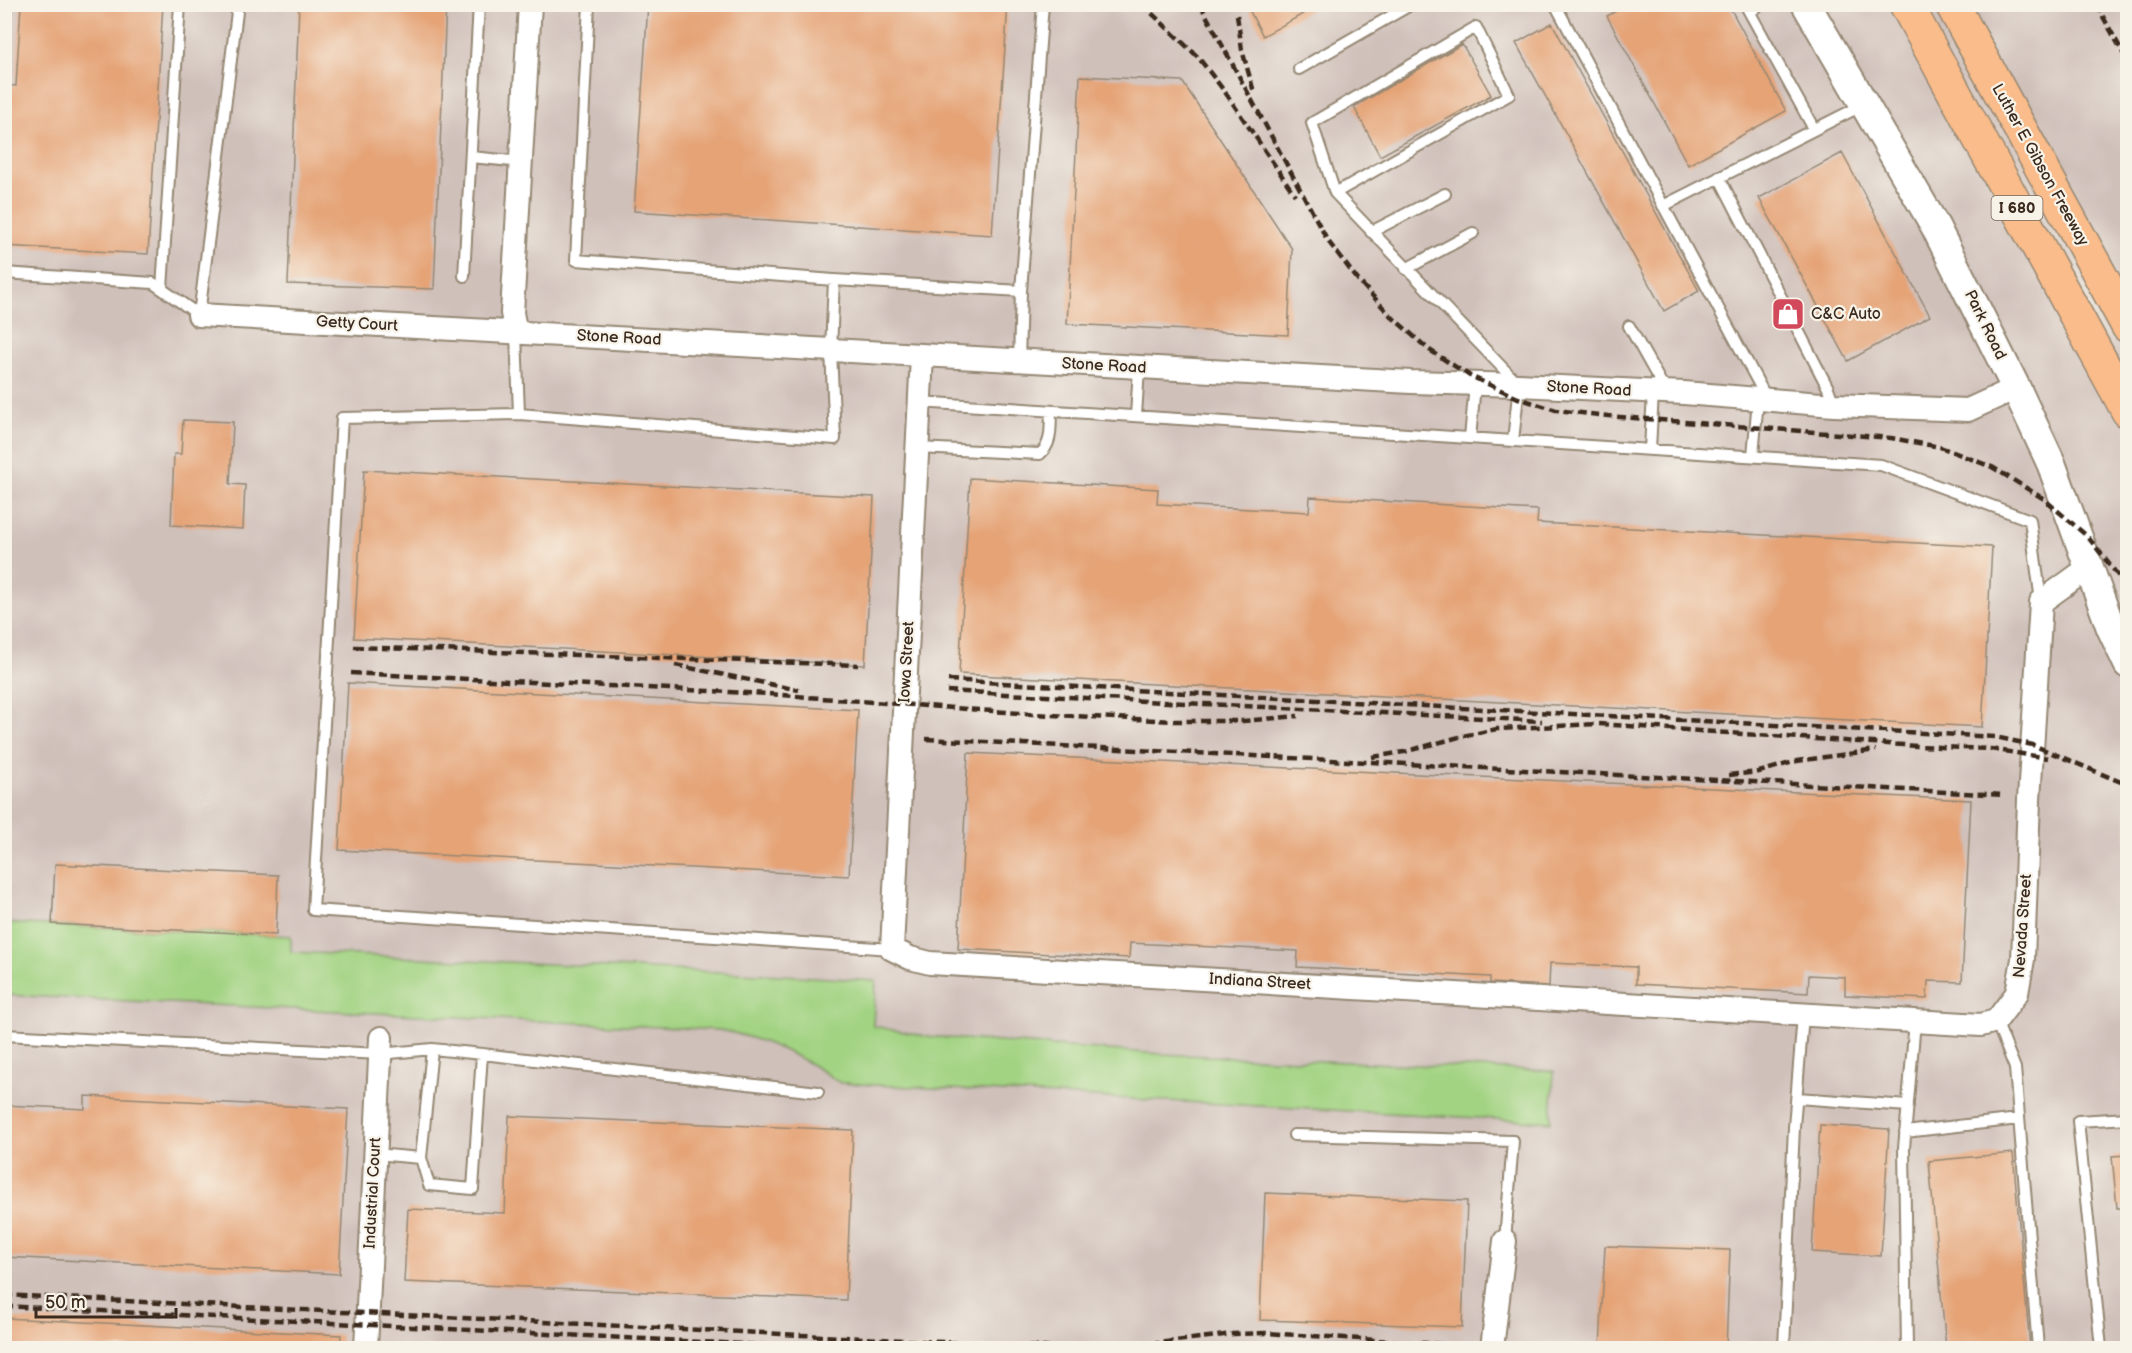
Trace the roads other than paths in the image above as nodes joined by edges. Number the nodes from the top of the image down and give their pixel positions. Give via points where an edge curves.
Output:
1 (180, 4) edge
2 (238, 4) edge
3 (479, 4) edge
4 (530, 4) edge
5 (589, 4) edge
6 (1043, 4) edge
7 (1412, 4) edge
8 (1555, 4) edge
9 (1761, 4) edge
10 (1806, 4) edge
11 (1906, 4) edge
12 (1952, 4) edge
13 (1747, 8) edge
14 (1299, 69) dead end
15 (1864, 104) junction
16 (1814, 129) junction
17 (471, 157) junction
18 (521, 162) junction
19 (1719, 177) junction
20 (1335, 193) junction
21 (1445, 194) dead end
22 (1663, 206) junction
23 (1371, 232) junction
24 (1473, 233) dead end
25 (1407, 269) junction
26 (4, 273) edge
27 (464, 276) dead end
28 (834, 280) junction
29 (162, 290) junction
30 (1021, 291) junction
31 (199, 315) junction
32 (1629, 326) dead end
33 (2127, 326) edge
34 (516, 333) junction
35 (831, 350) junction
36 (922, 356) junction
37 (1019, 361) junction
38 (1139, 368) junction
39 (1475, 385) junction
40 (1519, 385) junction
41 (2016, 388) junction
42 (1659, 392) junction
43 (1762, 399) junction
44 (919, 402) junction
45 (1834, 405) junction
46 (1051, 411) junction
47 (2127, 411) edge
48 (519, 414) junction
49 (1136, 416) junction
50 (1470, 438) junction
51 (1513, 441) junction
52 (918, 448) junction
53 (1650, 450) junction
54 (1753, 456) junction
55 (2088, 568) junction
56 (2041, 602) junction
57 (2127, 664) edge
58 (901, 953) junction
59 (1803, 1015) junction
60 (1914, 1022) junction
61 (1996, 1022) junction
62 (4, 1035) edge
63 (380, 1046) junction
64 (432, 1049) junction
65 (482, 1054) junction
66 (818, 1092) dead end
67 (1797, 1098) junction
68 (1908, 1106) junction
69 (2127, 1118) edge
70 (2019, 1119) junction
71 (1905, 1132) junction
72 (1294, 1135) dead end
73 (375, 1154) junction
74 (420, 1158) junction
75 (1505, 1241) joint
76 (366, 1348) edge
77 (1492, 1348) edge
78 (1784, 1348) edge
79 (1907, 1348) edge
80 (2038, 1348) edge
81 (2101, 1348) edge

1 - 29 lane
2 - 31 lane
3 - 17 lane
4 - 18 street
5 - 28 lane via 576,260
6 - 30 lane
7 - 14 lane
8 - 22 lane
9 - 13 lane
10 - 15 street, Park Road
11 - 47 highway, I 680
12 - 33 highway, Luther E Gibson Freeway / I 680
13 - 16 lane
15 - 16 lane
15 - 41 street, Park Road via 1935,226
16 - 19 lane
17 - 18 lane
17 - 27 lane
18 - 34 street via 512,313
19 - 22 lane
19 - 45 lane
20 - 20 lane via 1312,123 1476,27 1509,95
20 - 23 lane
21 - 23 lane
22 - 43 lane
23 - 25 lane
24 - 25 lane
25 - 40 lane
26 - 29 lane via 153,283
28 - 30 lane
28 - 35 lane
29 - 31 lane
30 - 37 lane
31 - 34 street, Getty Court
32 - 42 lane
34 - 35 street, Stone Road
34 - 48 lane
35 - 36 street, Stone Road
35 - 48 lane via 835,439
36 - 37 street, Stone Road
36 - 44 street, Iowa Street
37 - 38 street, Stone Road
38 - 39 street, Stone Road
38 - 49 lane
39 - 40 street, Stone Road
39 - 50 lane
40 - 42 street, Stone Road
40 - 51 lane
41 - 45 street, Stone Road via 1968,410
41 - 55 street, Park Road via 2051,463
42 - 43 street, Stone Road
42 - 53 lane
43 - 45 street, Stone Road
43 - 54 lane
44 - 46 lane
44 - 52 street, Iowa Street
46 - 49 lane
46 - 52 lane via 1049,442 1040,454
48 - 58 lane via 342,418 313,910
49 - 50 lane
50 - 51 lane
51 - 53 lane
52 - 58 street, Iowa Street
53 - 54 lane
54 - 56 lane via 1881,465 2030,520
55 - 56 street
55 - 57 street, Park Road
56 - 61 street, Nevada Street via 2023,959 2017,993
58 - 59 street, Indiana Street via 930,963
59 - 60 street
59 - 67 lane
60 - 61 street
60 - 68 lane
61 - 70 lane via 2015,1068
62 - 63 lane
63 - 64 lane
63 - 73 street, Industrial Court
64 - 65 lane
64 - 74 lane
65 - 66 lane
65 - 74 lane via 473,1189 429,1185
67 - 68 lane
67 - 78 lane
68 - 71 lane
69 - 81 lane via 2079,1120
70 - 71 lane
70 - 80 lane
71 - 79 lane
72 - 75 lane via 1513,1142
73 - 74 lane
73 - 76 street, Industrial Court
75 - 77 street

